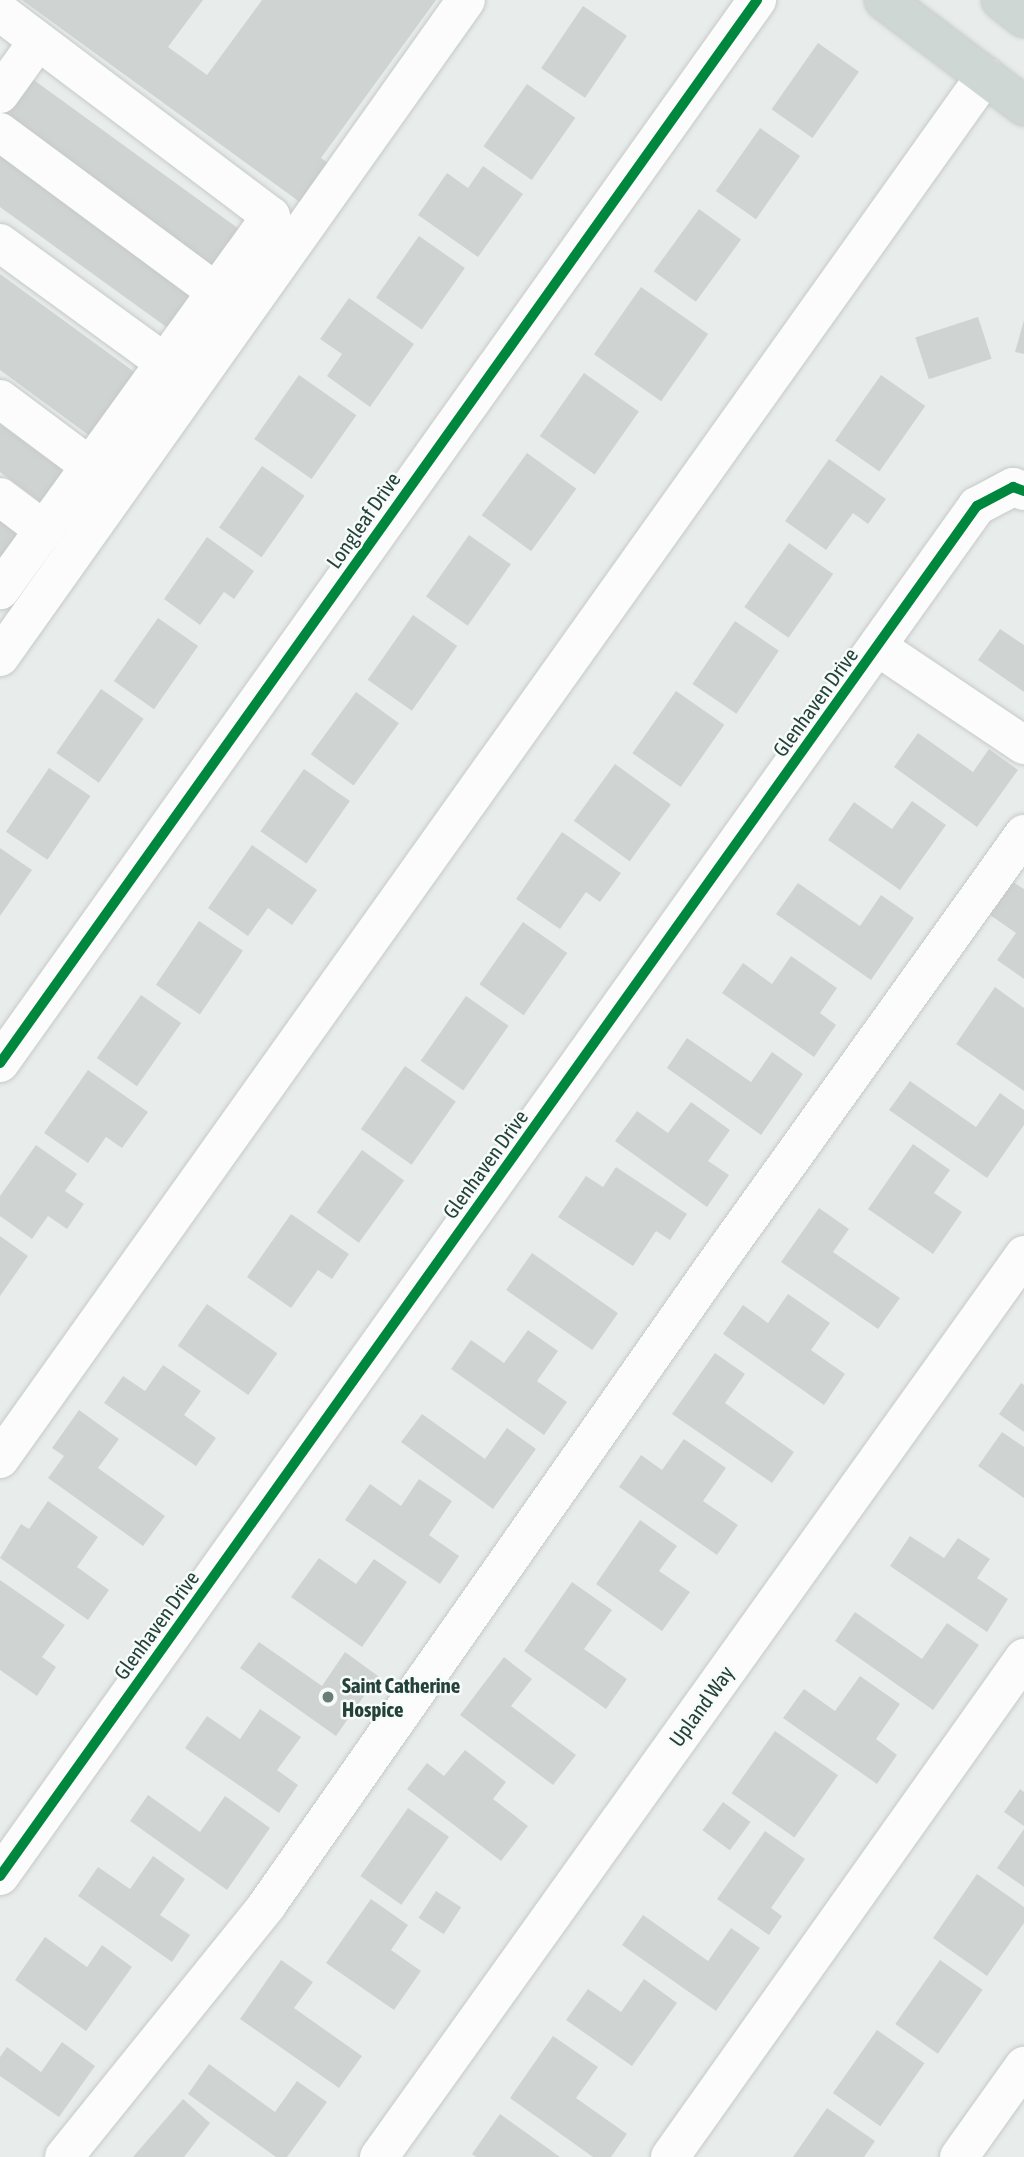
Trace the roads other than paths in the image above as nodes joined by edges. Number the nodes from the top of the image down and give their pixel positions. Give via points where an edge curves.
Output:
1 (466, 0) edge
2 (757, 0) edge
3 (884, 0) edge
4 (1001, 0) edge
5 (0, 12) edge
6 (1024, 18) edge
7 (38, 41) junction
8 (985, 76) junction
9 (0, 94) edge
10 (1024, 106) edge
11 (0, 132) edge
12 (0, 243) edge
13 (216, 292) junction
14 (165, 363) junction
15 (0, 399) edge
16 (90, 466) junction
17 (1019, 489) edge
18 (0, 498) edge
19 (44, 530) junction
20 (0, 590) edge
21 (878, 648) junction
22 (0, 657) edge
23 (1024, 745) edge
24 (1024, 834) edge
25 (0, 1063) edge
26 (1024, 1255) edge
27 (0, 1459) edge
28 (1024, 1658) edge
29 (0, 1876) edge
30 (1024, 2066) edge
31 (64, 2157) edge
32 (379, 2157) edge
33 (670, 2157) edge
34 (959, 2157) edge

1 - 22 street
2 - 25 street, Longleaf Drive
3 - 8 main road
4 - 6 main road
5 - 7 street
7 - 9 street
7 - 13 street via 271,216
8 - 10 main road
8 - 27 street
11 - 13 street
12 - 14 street
13 - 14 street
14 - 16 street
15 - 16 street
16 - 19 street
17 - 21 street, Glenhaven Drive via 977,506
18 - 19 street
19 - 20 street
21 - 23 street
21 - 29 street, Glenhaven Drive
24 - 31 street via 267,1905
26 - 32 street, Upland Way
28 - 33 street
30 - 34 street

